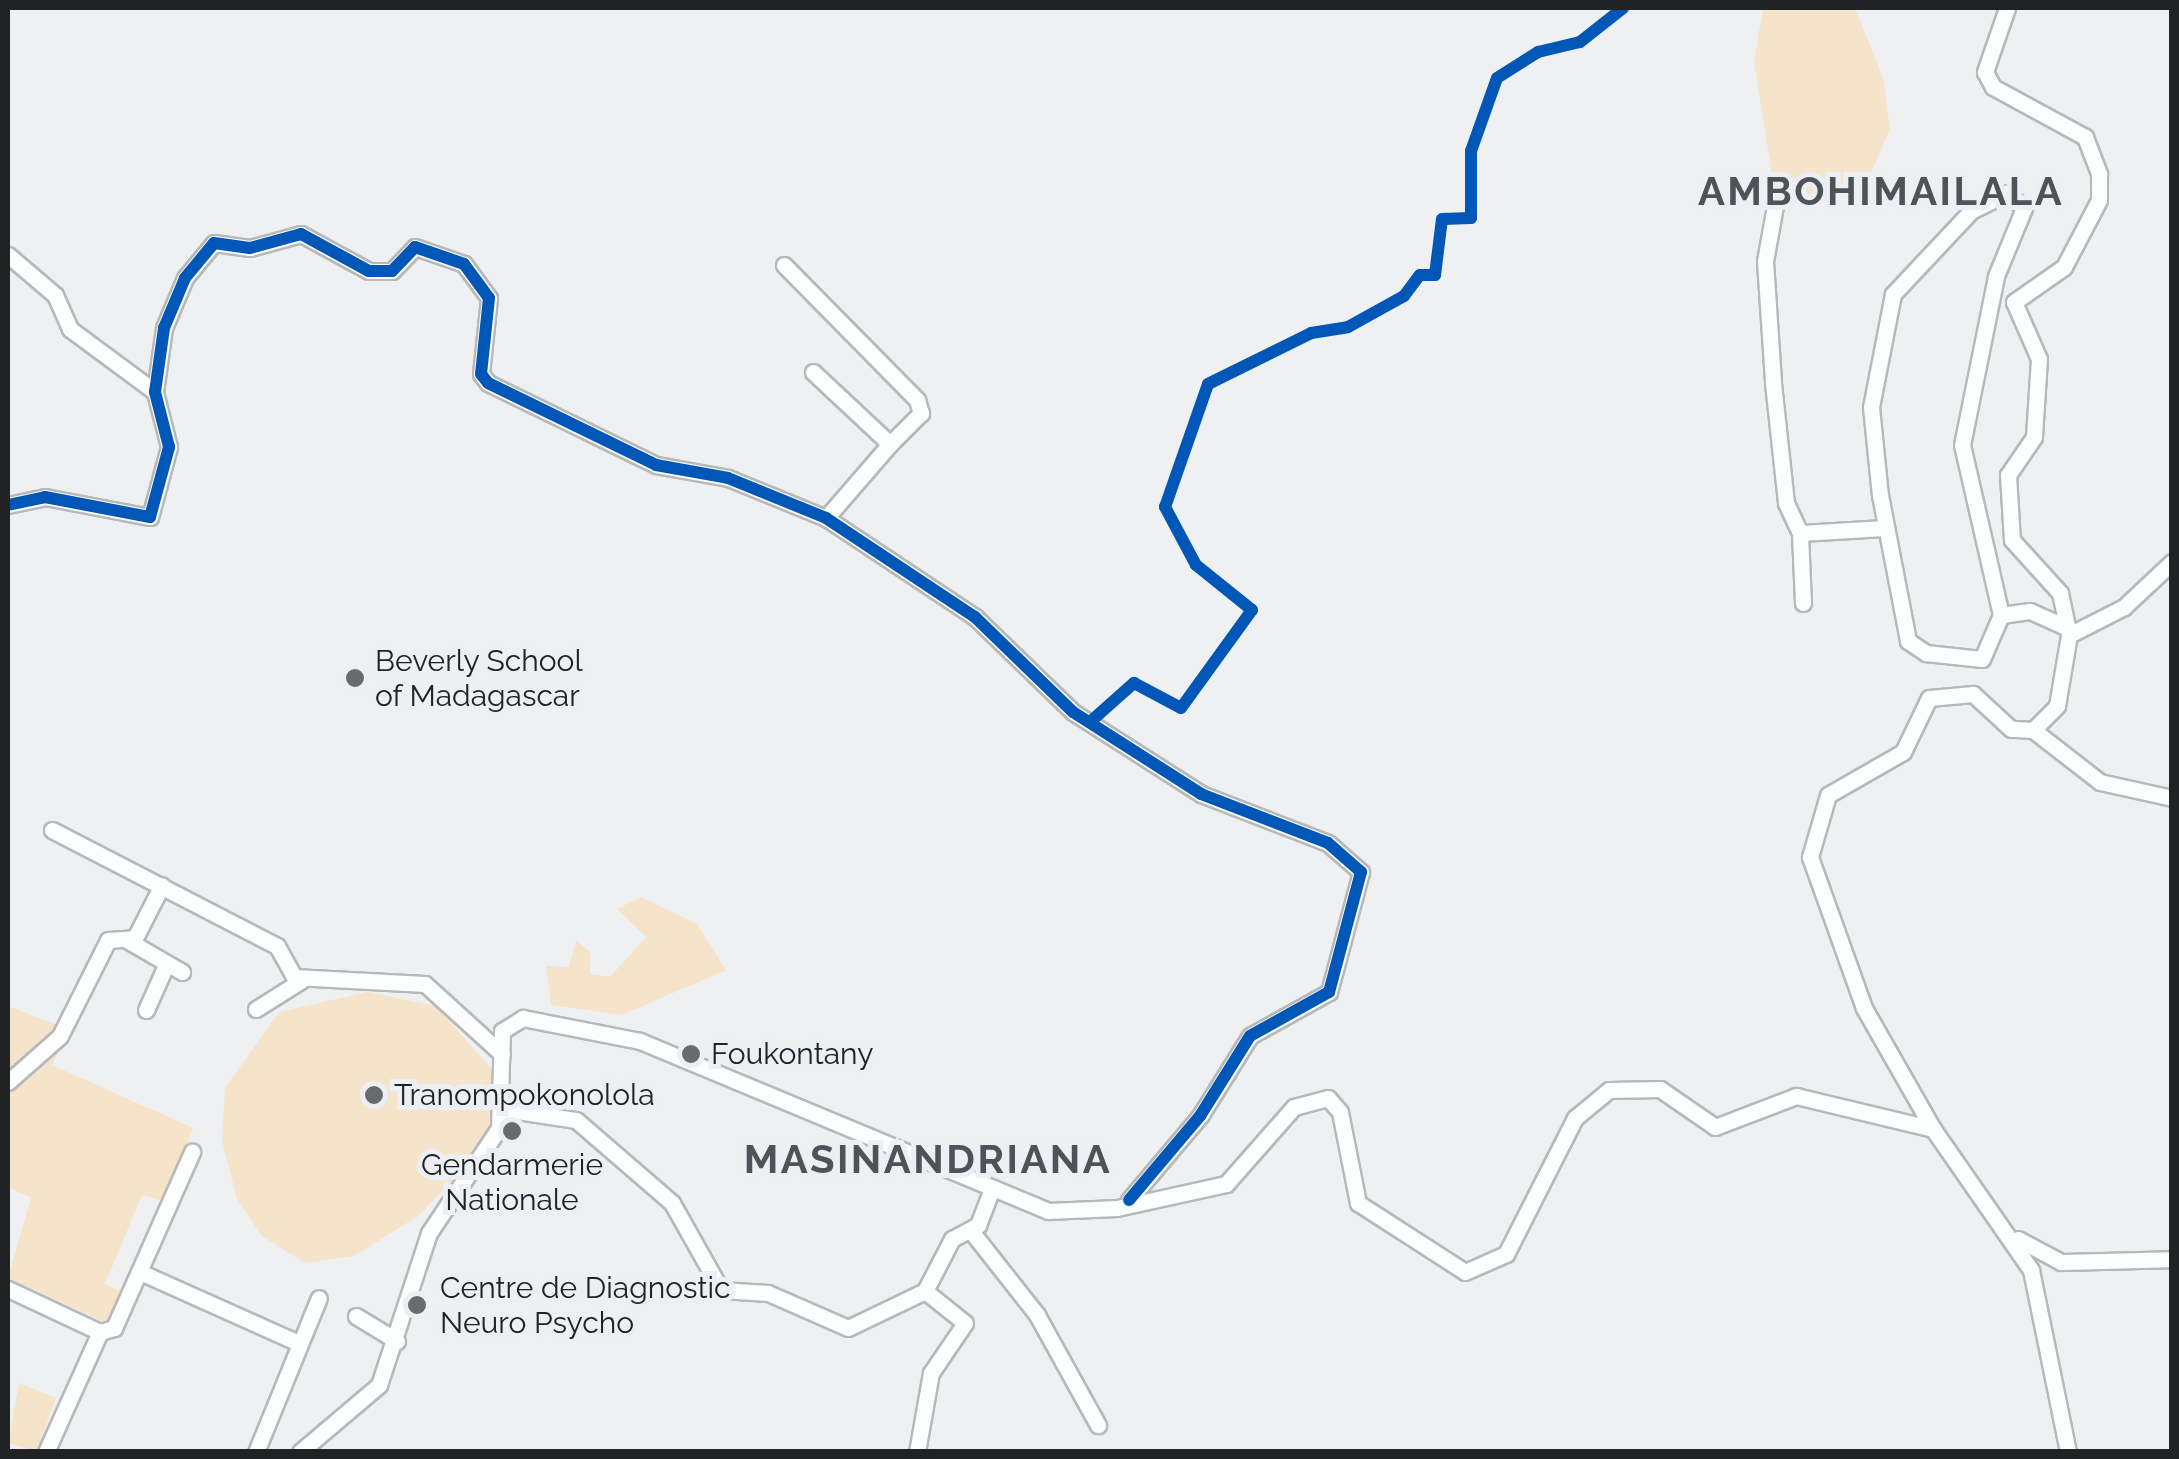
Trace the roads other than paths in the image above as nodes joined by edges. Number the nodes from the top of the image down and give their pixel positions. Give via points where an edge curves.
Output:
1 (2007, 8) edge
2 (1775, 206) dead end
3 (8, 255) edge
4 (784, 265) dead end
5 (813, 372) dead end
6 (156, 392) junction
7 (890, 444) junction
8 (8, 505) edge
9 (826, 518) junction
10 (1885, 528) junction
11 (1800, 532) junction
12 (2172, 562) edge
13 (1804, 603) dead end
14 (2000, 615) junction
15 (2067, 630) junction
16 (2033, 730) junction
17 (2172, 798) edge
18 (52, 830) dead end
19 (162, 885) junction
20 (125, 939) junction
21 (355, 975) junction
22 (302, 980) junction
23 (355, 992) dead end
24 (256, 1009) dead end
25 (146, 1010) dead end
26 (502, 1054) junction
27 (8, 1082) edge
28 (504, 1108) junction
29 (1932, 1129) junction
30 (192, 1152) dead end
31 (990, 1193) junction
32 (1130, 1200) junction
33 (971, 1231) junction
34 (2009, 1232) junction
35 (2172, 1259) edge
36 (140, 1272) junction
37 (8, 1289) edge
38 (925, 1291) junction
39 (319, 1298) dead end
40 (356, 1316) dead end
41 (100, 1332) junction
42 (397, 1341) junction
43 (300, 1342) junction
44 (1098, 1426) dead end
45 (46, 1452) edge
46 (256, 1452) edge
47 (300, 1452) edge
48 (918, 1452) edge
49 (2068, 1452) edge

1 - 15 street via 1985,72 1992,87 2086,137 2099,174 2099,200 2064,267 2014,302 2039,358 2034,437 2008,476 2012,540 2060,593
2 - 11 street via 1765,261 1774,383 1786,503
3 - 6 street via 55,295 70,330
4 - 7 street via 917,400 922,413
5 - 7 street
6 - 8 street via 169,447 150,517 45,497
6 - 9 street via 174,302 214,243 250,248 300,234 319,237 348,264 382,272 425,248 464,264 489,298 481,374 488,383 656,465 728,478
7 - 9 street
9 - 32 street via 975,617 1072,712 1201,794 1328,843 1361,872 1329,992 1250,1036 1200,1116
10 - 11 street
10 - 14 street via 1908,640 1926,653 1982,659
10 - 14 street via 1871,408 1893,294 1971,211 2007,193 2024,208 1996,276 1962,445
11 - 13 street
12 - 15 street via 2124,607
14 - 15 street via 2030,611
15 - 16 street via 2057,706
16 - 17 street via 2100,782
16 - 29 street via 2011,730 1973,694 1940,692 1918,712 1902,752 1816,812 1816,885 1864,1008
18 - 19 street
19 - 20 street via 154,910
19 - 22 street via 277,946
20 - 25 street via 174,968
20 - 27 street via 108,940 60,1036
21 - 22 street
21 - 23 street
21 - 26 street via 433,988
22 - 24 street
26 - 28 street
26 - 31 street via 502,1031 523,1018 613,1032 892,1140
28 - 38 street via 576,1120 672,1203 721,1290 768,1293 848,1328
28 - 42 street via 429,1232
29 - 32 street via 1796,1096 1715,1126 1660,1089 1609,1090 1574,1118 1515,1242 1476,1272 1445,1266 1364,1211 1348,1184 1338,1106 1320,1096 1294,1108 1226,1184
29 - 34 street
30 - 36 street
31 - 32 street via 1048,1211
31 - 33 street
33 - 38 street via 952,1238
33 - 44 street via 1037,1316
34 - 35 street via 2060,1262
34 - 49 street via 2041,1302 2048,1387
36 - 41 street via 114,1328
36 - 43 street
37 - 41 street
38 - 48 street via 965,1322 931,1373
39 - 43 street
40 - 42 street
41 - 45 street
42 - 47 street via 379,1384
43 - 46 street

